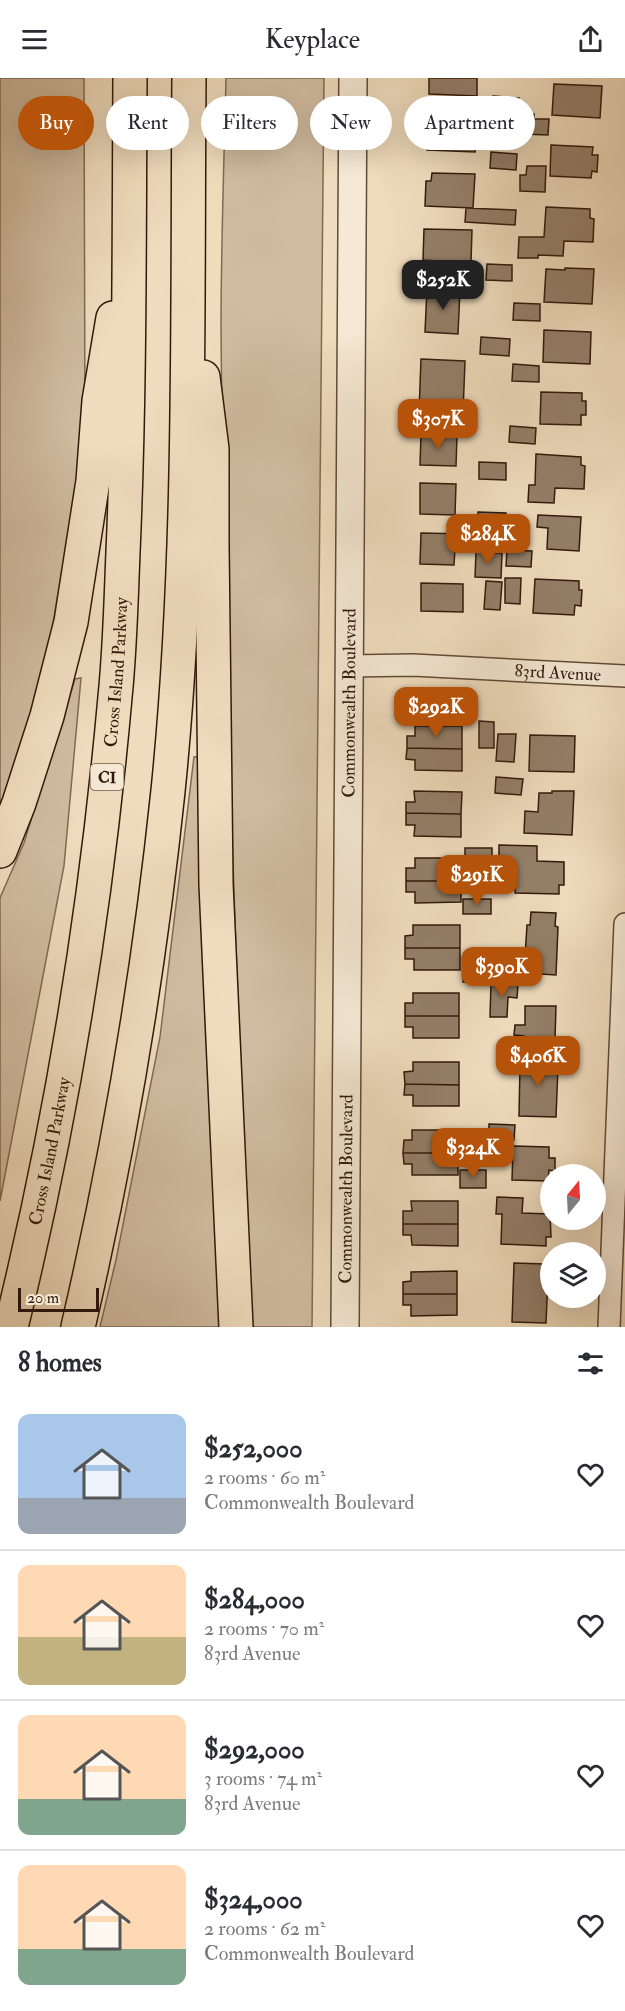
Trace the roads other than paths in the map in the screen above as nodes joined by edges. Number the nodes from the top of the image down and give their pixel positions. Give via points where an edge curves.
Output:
1 (130, 78) edge
2 (189, 78) edge
3 (352, 78) edge
4 (129, 220) junction
5 (187, 247) junction
6 (348, 666) junction
7 (625, 676) edge
8 (0, 851) edge
9 (625, 924) edge
10 (11, 1327) edge
11 (78, 1327) edge
12 (236, 1327) edge
13 (345, 1327) edge
14 (609, 1327) edge

1 - 4 highway, Cross Island Parkway / CI
2 - 5 highway
3 - 6 street, Commonwealth Boulevard
4 - 8 highway via 99,401 93,481 71,621 44,727
4 - 10 highway, Cross Island Parkway / CI via 128,455 109,762 77,1009
5 - 11 highway via 182,588 168,790 129,1082
5 - 12 highway via 212,449 216,884
6 - 7 street, 83rd Avenue via 413,665
6 - 13 street, Commonwealth Boulevard
9 - 14 street

